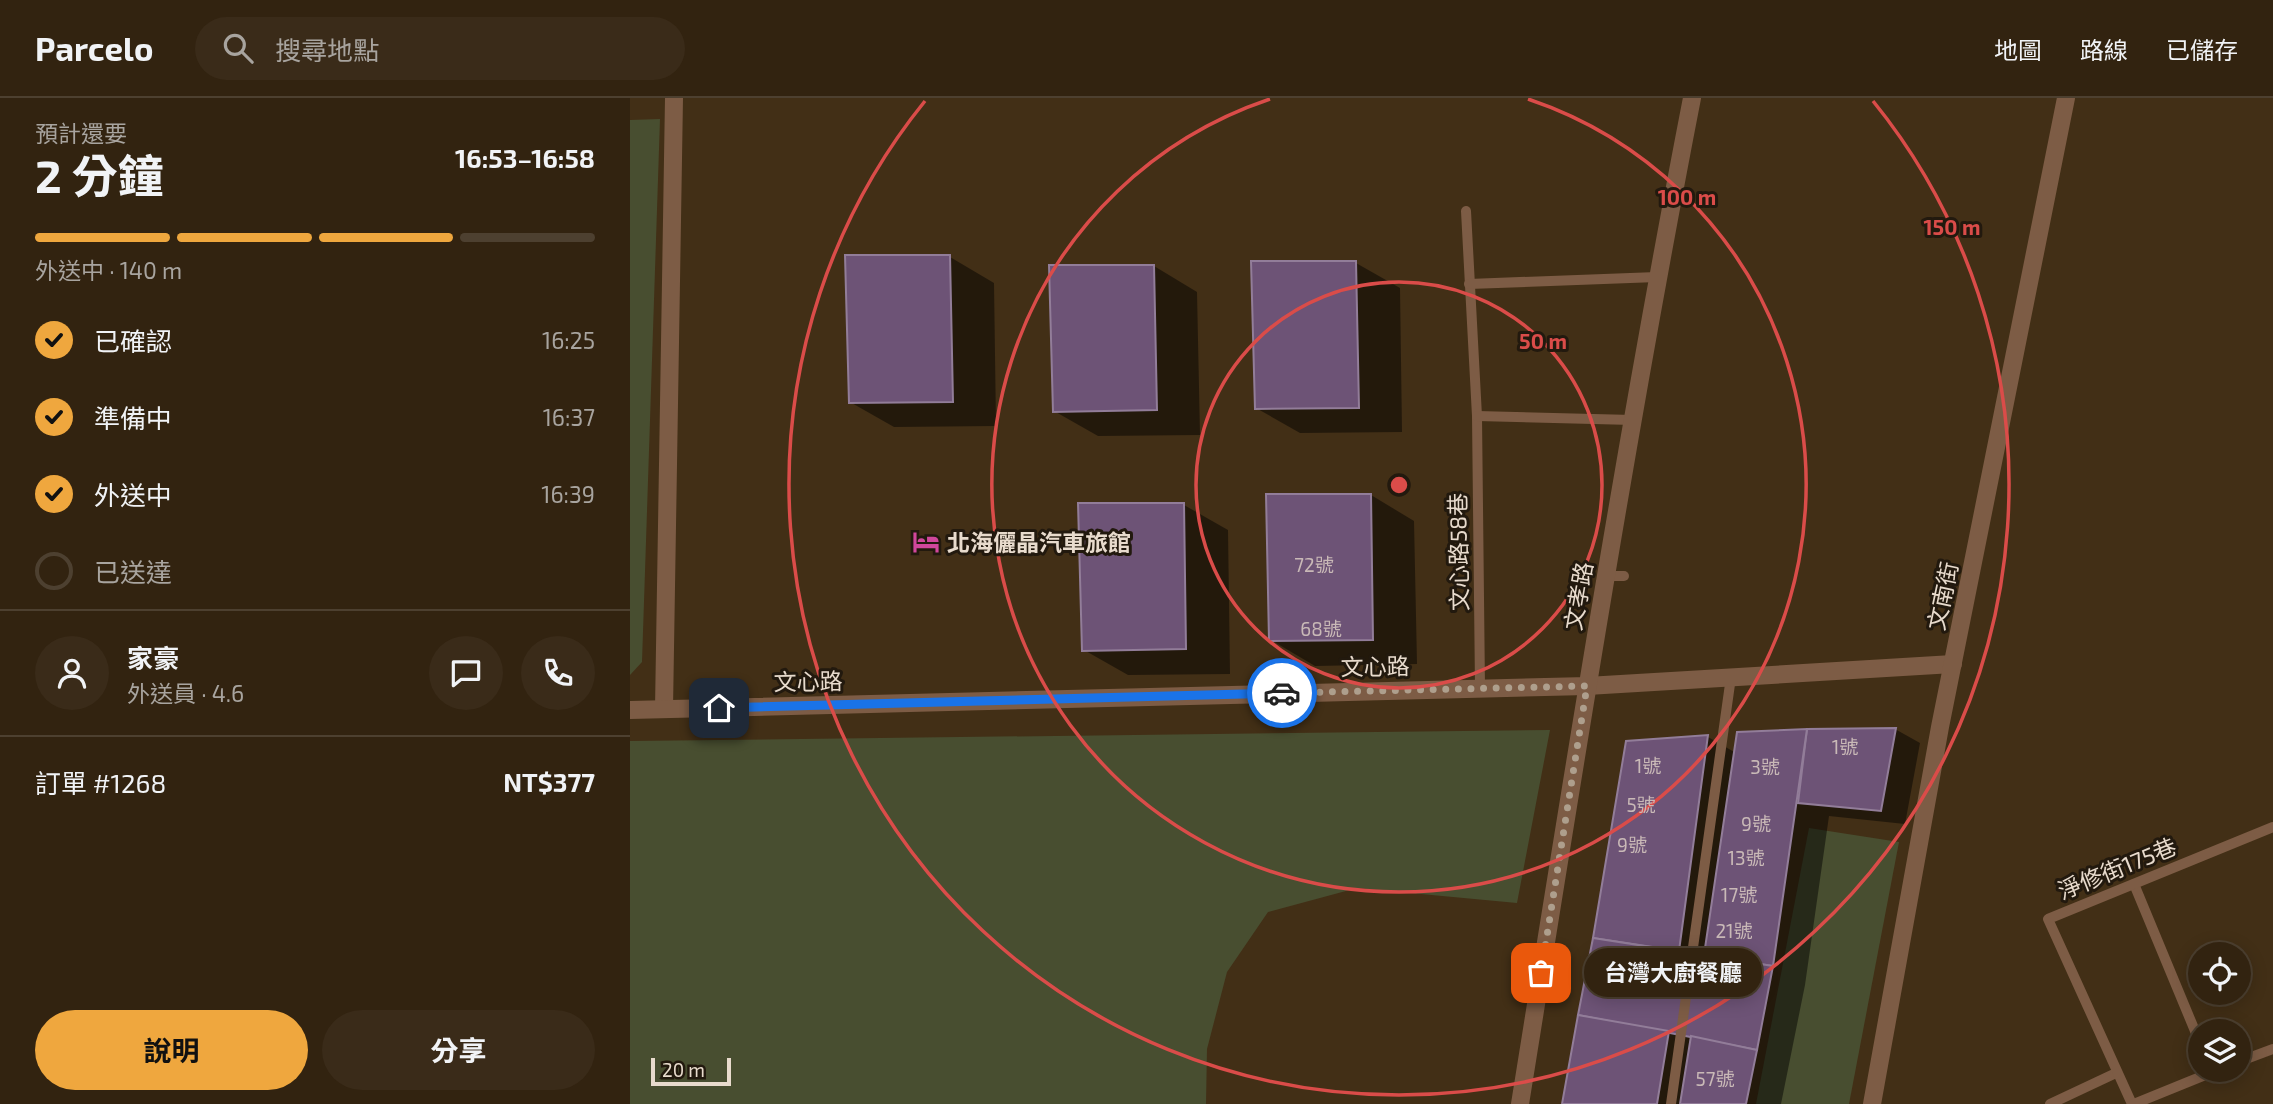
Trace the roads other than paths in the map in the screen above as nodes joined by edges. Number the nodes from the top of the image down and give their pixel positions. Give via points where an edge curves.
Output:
1 (674, 98) edge
2 (1692, 98) edge
3 (2066, 98) edge
4 (1466, 211) dead end
5 (1657, 277) junction
6 (1469, 284) junction
7 (1477, 416) junction
8 (1633, 420) junction
9 (1953, 664) junction
10 (1731, 677) junction
11 (1587, 686) junction
12 (1480, 688) junction
13 (664, 709) junction
14 (630, 710) edge
15 (2273, 827) edge
16 (2134, 884) junction
17 (2190, 1019) edge
18 (2273, 1049) edge
19 (2251, 1057) edge
20 (2116, 1073) junction
21 (2188, 1081) edge
22 (1520, 1104) edge
23 (1671, 1104) edge
24 (1872, 1104) edge
25 (2050, 1104) edge
26 (2133, 1104) edge

1 - 13 street
2 - 5 street, 文孝路 via 1679,198
3 - 9 street, 文南街
4 - 6 lane, 文心路58巷
5 - 6 lane
5 - 8 street, 文孝路
6 - 7 lane, 文心路58巷
7 - 8 lane
7 - 12 lane, 文心路58巷
8 - 11 street, 文孝路 via 1615,576
9 - 10 street, 文心路 via 1846,663
9 - 24 street, 文南街
10 - 11 street, 文心路
10 - 23 lane
11 - 12 street, 文心路
11 - 22 street, 文孝路
12 - 13 street, 文心路
13 - 14 street, 文心路
15 - 16 lane, 淨修街175巷
16 - 17 lane
16 - 20 lane, 淨修街175巷 via 2048,919
18 - 19 lane
20 - 25 lane
20 - 26 lane, 淨修街175巷
21 - 26 lane, 淨修街175巷

